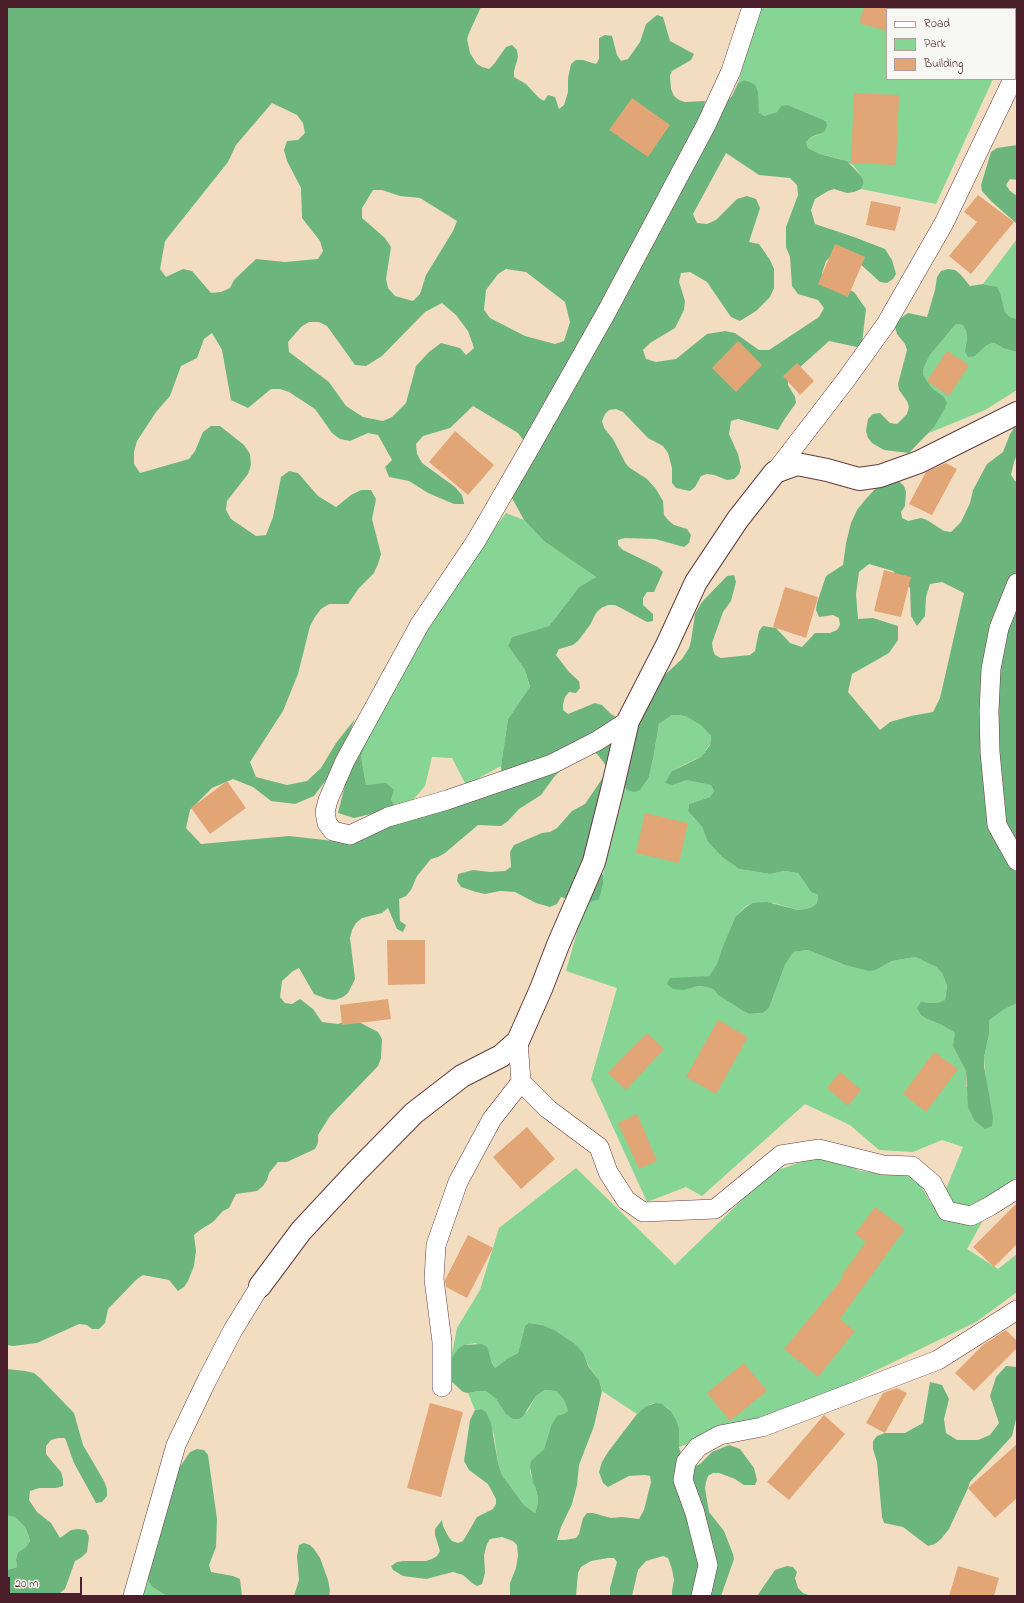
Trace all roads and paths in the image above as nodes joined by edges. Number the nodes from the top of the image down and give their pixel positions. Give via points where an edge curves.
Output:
1 (752, 7) edge
2 (1013, 80) edge
3 (1017, 413) edge
4 (775, 472) junction
5 (1017, 583) edge
6 (628, 721) junction
7 (1017, 861) edge
8 (518, 1041) junction
9 (521, 1082) junction
10 (1017, 1189) edge
11 (260, 1286) joint
12 (1017, 1310) edge
13 (442, 1387) dead end
14 (133, 1596) edge
15 (701, 1596) edge

1 - 6 street via 731,72 706,125 606,313 528,451 476,541 420,624 348,754 324,812 327,823 334,831 350,835 388,817 552,764 597,741
2 - 4 street via 944,223 886,324
3 - 4 street via 919,462 880,476 859,479 797,464
4 - 6 street via 738,519 696,582
5 - 7 street via 999,628 990,669 990,752 997,825
6 - 8 street via 594,862
8 - 9 street
8 - 11 street via 501,1056 462,1076 414,1113 301,1231
9 - 10 street via 548,1109 599,1146 608,1172 626,1200 642,1212 715,1209 781,1155 819,1150 883,1166 912,1166 932,1183 947,1211 970,1216
9 - 13 street via 492,1119 458,1182 436,1245 434,1279 442,1342
11 - 14 street via 223,1349 176,1445
12 - 15 street via 938,1360 762,1427 720,1435 698,1447 686,1462 683,1480 695,1513 708,1565

